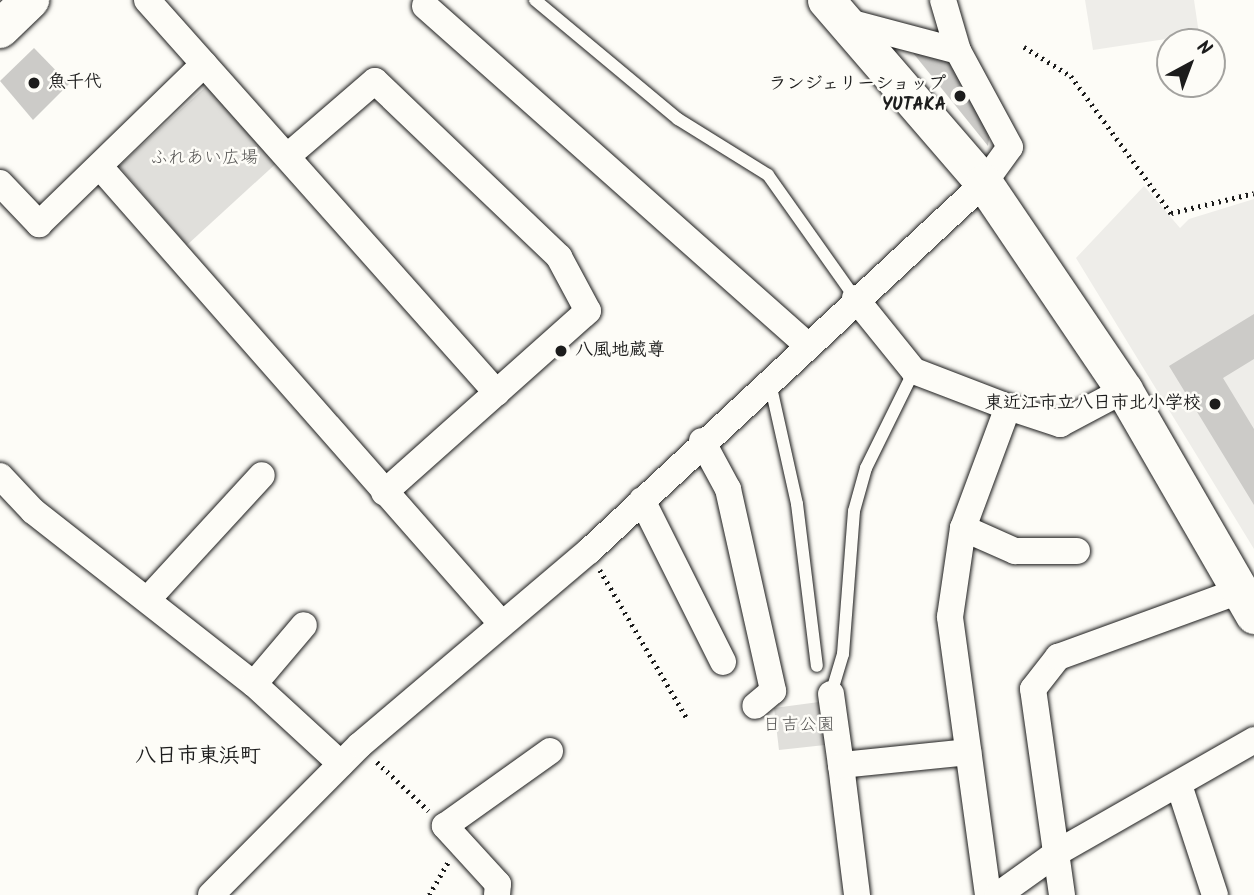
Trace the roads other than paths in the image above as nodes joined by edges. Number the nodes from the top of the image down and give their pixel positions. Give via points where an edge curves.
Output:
1 (30, 0) edge
2 (148, 0) edge
3 (534, 0) edge
4 (943, 0) edge
5 (425, 6) dead end
6 (834, 6) edge
7 (0, 29) edge
8 (958, 51) junction
9 (204, 64) junction
10 (290, 154) junction
11 (101, 168) junction
12 (0, 183) edge
13 (984, 183) junction
14 (855, 298) junction
15 (806, 344) junction
16 (914, 371) junction
17 (769, 377) junction
18 (1124, 390) junction
19 (497, 393) junction
20 (1008, 407) junction
21 (702, 441) junction
22 (262, 475) dead end
23 (0, 476) edge
24 (384, 493) junction
25 (642, 500) junction
26 (963, 528) junction
27 (1077, 551) dead end
28 (148, 599) junction
29 (1248, 603) edge
30 (501, 623) junction
31 (304, 625) dead end
32 (723, 662) dead end
33 (817, 666) dead end
34 (254, 684) junction
35 (831, 694) joint
36 (755, 706) dead end
37 (1254, 740) edge
38 (550, 751) dead end
39 (968, 752) junction
40 (341, 764) junction
41 (841, 765) junction
42 (1179, 785) junction
43 (1058, 852) junction
44 (211, 895) edge
45 (497, 895) edge
46 (857, 895) edge
47 (988, 895) edge
48 (998, 895) edge
49 (1062, 895) edge
50 (1215, 895) edge

1 - 7 main road
2 - 9 street
3 - 14 lane via 678,119 768,175
4 - 8 street
5 - 15 street
6 - 8 street
6 - 13 street
8 - 13 street via 1010,147
9 - 10 street
9 - 11 street
10 - 19 street
10 - 19 street via 375,81 559,257 588,311
11 - 12 street via 39,224
11 - 24 street
13 - 14 street
13 - 18 street
14 - 15 street
14 - 16 street
15 - 17 street
16 - 20 street
16 - 35 lane via 866,468 854,510 843,654
17 - 21 street
17 - 33 lane via 797,504
18 - 20 street via 1060,424
18 - 29 street
19 - 24 street
20 - 26 street
21 - 25 street
21 - 36 street via 728,489 774,691
22 - 28 street
23 - 28 street via 33,511
24 - 30 street
25 - 30 street via 589,551
25 - 32 street
26 - 27 street via 1015,551
26 - 39 street via 950,617
28 - 34 street
29 - 43 street via 1058,657 1033,689
30 - 40 street
31 - 34 street
34 - 40 street
35 - 41 street
37 - 42 street
38 - 45 street via 451,832 498,884
39 - 41 street
39 - 47 street
40 - 44 street
41 - 46 street
42 - 43 street
42 - 50 street
43 - 48 street
43 - 49 street

